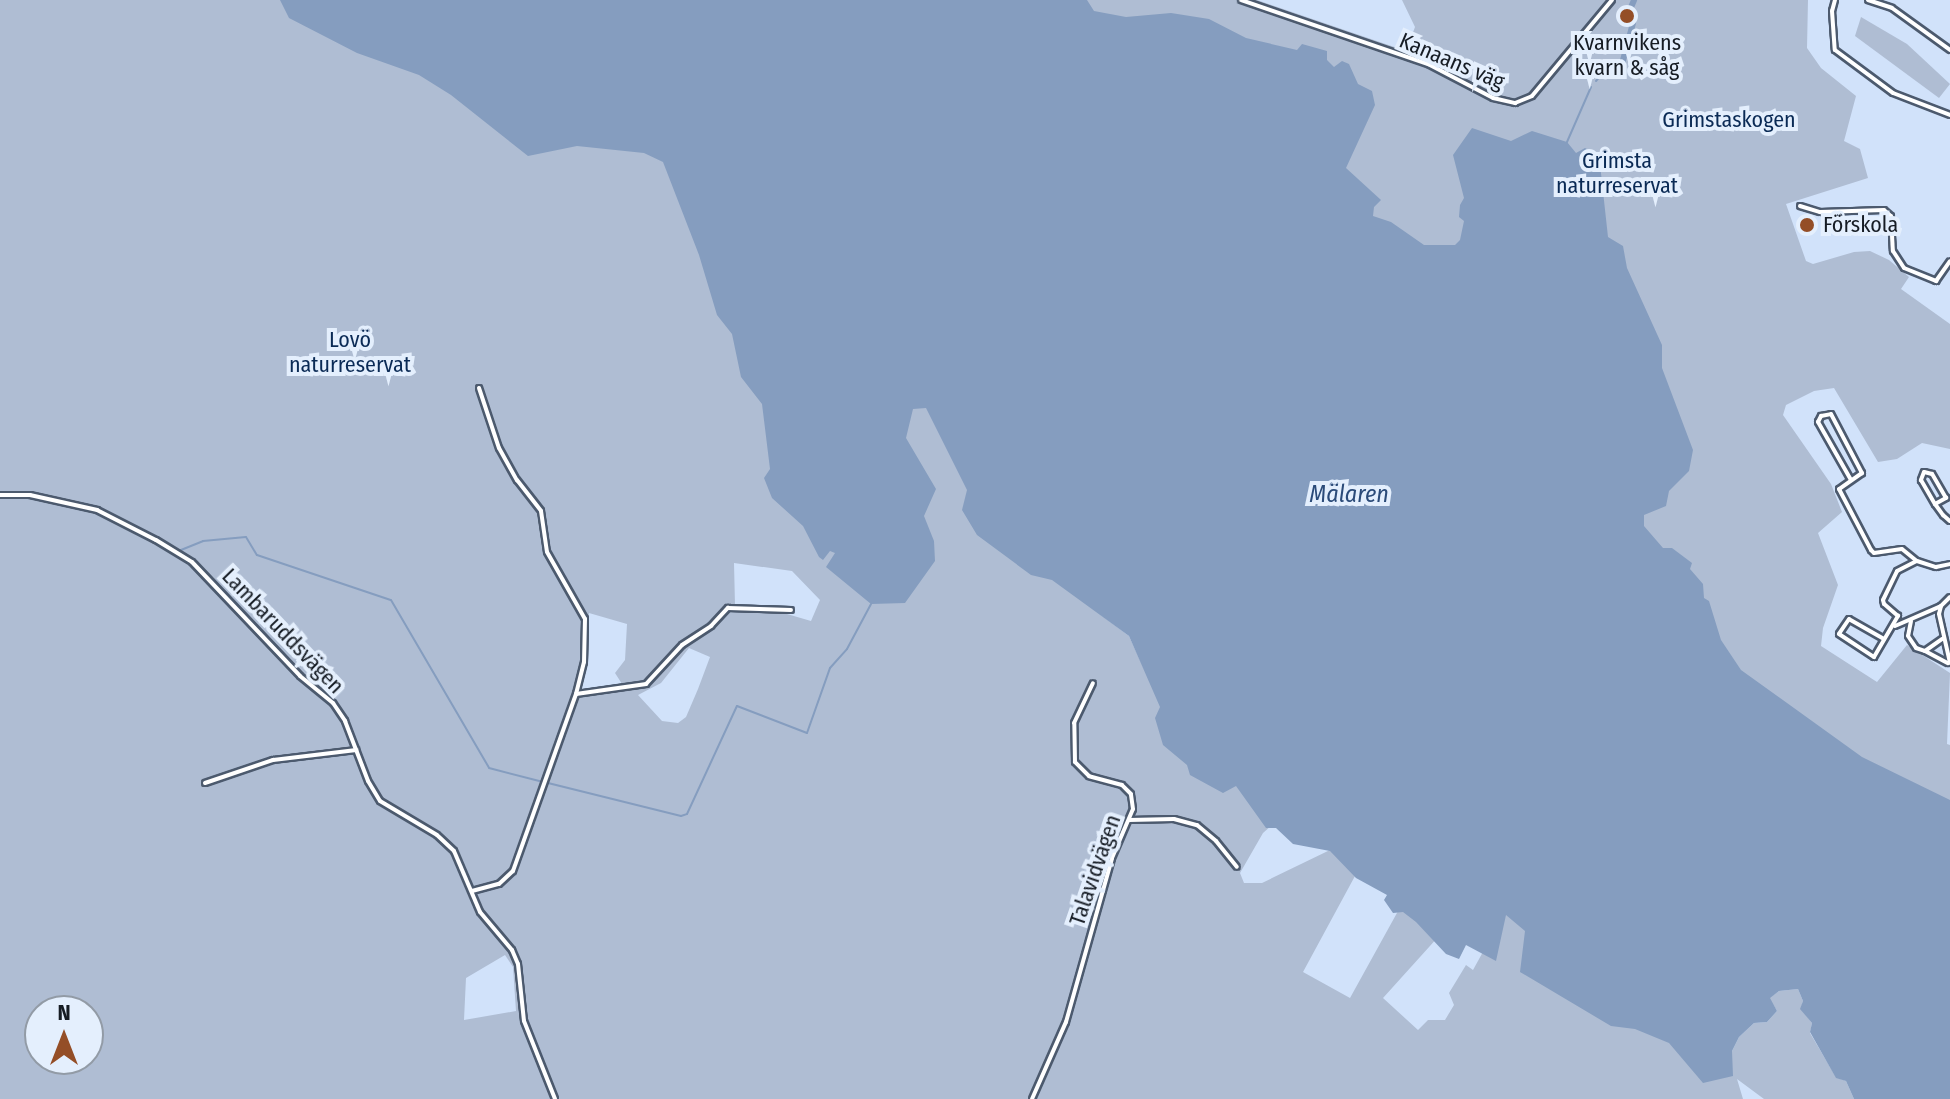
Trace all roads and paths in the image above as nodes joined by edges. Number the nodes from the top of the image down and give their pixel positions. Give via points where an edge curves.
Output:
1 (1241, 0) edge
2 (1612, 0) edge
3 (1835, 0) edge
4 (1868, 0) edge
5 (1950, 50) edge
6 (1950, 115) edge
7 (1800, 206) dead end
8 (1950, 261) edge
9 (479, 388) dead end
10 (1851, 480) junction
11 (0, 495) edge
12 (1935, 504) junction
13 (1950, 521) edge
14 (1917, 561) junction
15 (1950, 564) edge
16 (1950, 597) edge
17 (1941, 606) junction
18 (791, 610) dead end
19 (1911, 621) junction
20 (1892, 627) junction
21 (1884, 639) junction
22 (1942, 639) junction
23 (1925, 651) junction
24 (1950, 664) edge
25 (1093, 683) dead end
26 (576, 694) junction
27 (356, 750) junction
28 (205, 783) dead end
29 (1129, 820) junction
30 (1237, 867) dead end
31 (472, 891) junction
32 (555, 1099) edge
33 (1032, 1099) edge

1 - 2 street, Kanaans väg via 1428,64 1493,98 1515,103 1532,96
3 - 6 street via 1835,50 1893,93
4 - 5 street via 1892,8
7 - 8 street via 1820,212 1889,212 1893,251 1904,268 1933,281
9 - 26 street via 499,448 541,511 547,552 585,619 584,662
10 - 10 street via 1818,422 1827,414 1862,473
10 - 14 street via 1839,489 1871,550 1902,549
11 - 27 street, Lambaruddsvägen via 30,495 97,510 192,562 300,676 333,703
12 - 12 street via 1921,480 1924,472 1932,474 1946,498
12 - 13 street
14 - 15 street via 1936,567
14 - 20 street via 1897,571 1883,600 1898,616
16 - 17 street
17 - 19 street
17 - 22 street
18 - 26 street via 728,608 682,645 646,684
19 - 20 street
19 - 23 street via 1909,641
20 - 21 street
21 - 21 street via 1849,619 1839,634 1874,657
22 - 23 street
22 - 24 street
23 - 24 street
25 - 29 street, Talavidvägen via 1074,723 1075,762 1084,774 1127,789 1133,801
26 - 31 street via 513,871 499,884
27 - 28 street via 273,760
27 - 31 street, Lambaruddsvägen via 380,801 454,851
29 - 30 street via 1174,819 1197,825
29 - 33 street, Talavidvägen via 1112,858 1066,1022
31 - 32 street, Lambaruddsvägen via 488,925 518,964 524,1021

